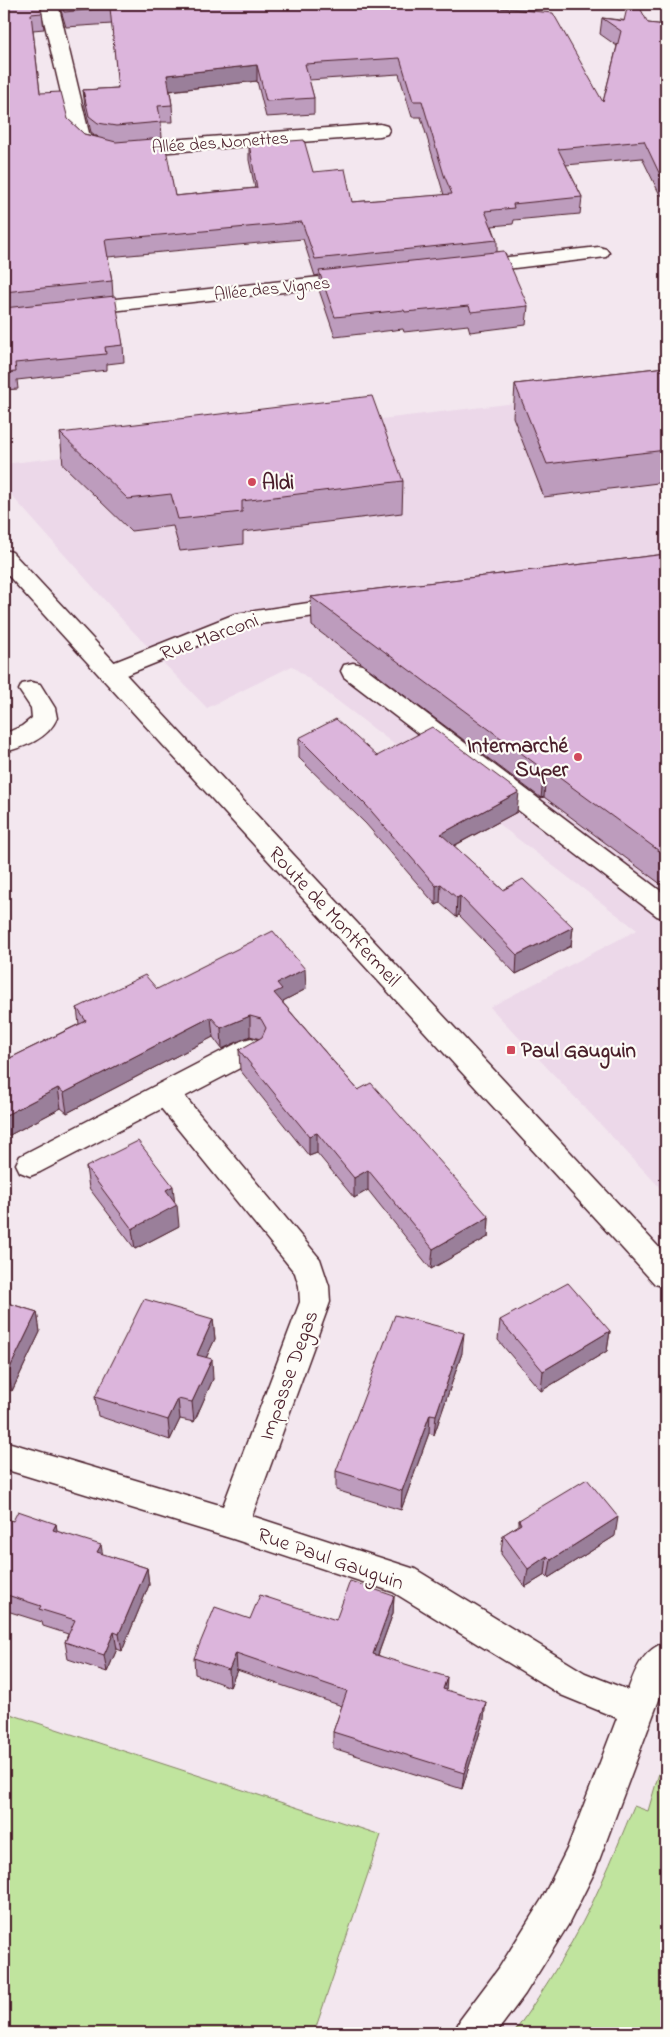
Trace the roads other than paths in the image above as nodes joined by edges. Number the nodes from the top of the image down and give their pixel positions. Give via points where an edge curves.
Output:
1 (49, 4) edge
2 (380, 129) dead end
3 (599, 253) dead end
4 (450, 269) edge
5 (371, 278) edge
6 (4, 317) edge
7 (4, 557) edge
8 (372, 602) edge
9 (353, 671) dead end
10 (111, 673) junction
11 (31, 690) dead end
12 (4, 744) edge
13 (666, 909) edge
14 (251, 1049) edge
15 (166, 1094) junction
16 (30, 1164) dead end
17 (666, 1275) edge
18 (4, 1455) edge
19 (233, 1524) junction
20 (666, 1658) edge
21 (637, 1710) junction
22 (473, 2033) edge

1 - 2 street, Allée des Nonettes via 80,135 93,146 117,150
3 - 4 street
5 - 6 street, Allée des Vignes
7 - 10 street, Route de Montfermeil
8 - 10 street, Rue Marconi via 243,619
9 - 13 street
10 - 17 street, Route de Montfermeil
11 - 12 street via 44,711 44,720 39,728
14 - 15 street
15 - 16 street
15 - 19 street, Impasse Degas via 309,1268 314,1286 315,1302
18 - 19 street, Rue Paul Gauguin
19 - 21 street, Rue Paul Gauguin via 403,1580 573,1684
20 - 21 street via 651,1673
21 - 22 street via 582,1858 555,1912

